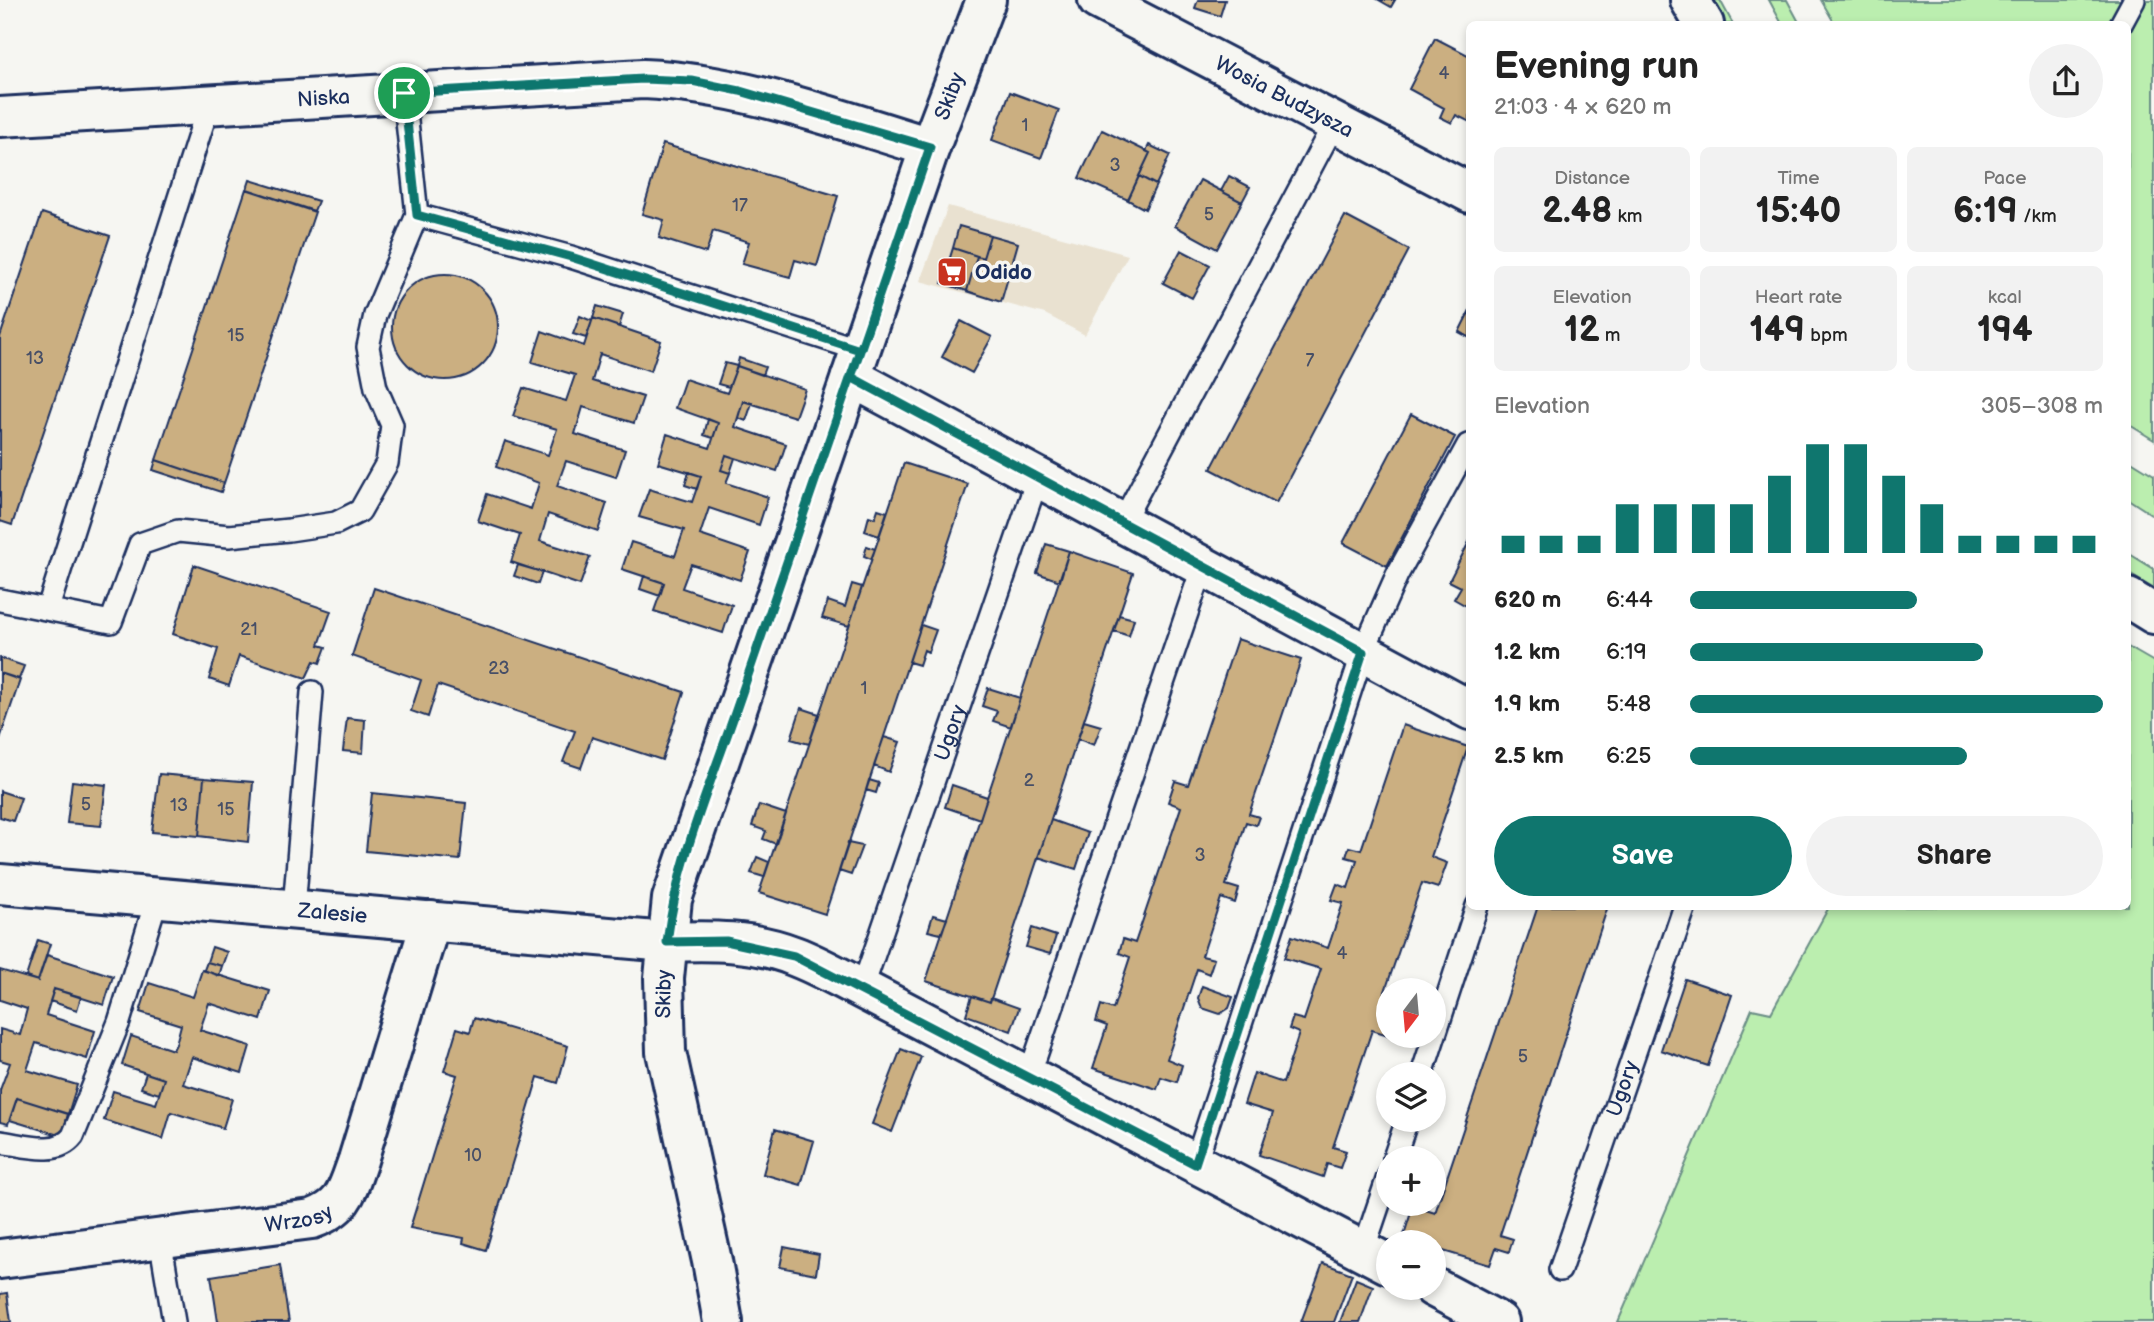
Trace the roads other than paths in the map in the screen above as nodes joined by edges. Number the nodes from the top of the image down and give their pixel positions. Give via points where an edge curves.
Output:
1 (986, 0) edge
2 (1098, 0) edge
3 (1690, 0) edge
4 (2134, 0) edge
5 (1702, 21) edge
6 (2123, 21) edge
7 (404, 93) junction
8 (209, 104) junction
9 (0, 117) edge
10 (1335, 122) junction
11 (930, 147) junction
12 (1466, 191) edge
13 (417, 215) junction
14 (855, 364) junction
15 (1466, 449) edge
16 (1038, 477) junction
17 (1122, 523) junction
18 (1203, 566) junction
19 (0, 600) edge
20 (2131, 600) edge
21 (48, 608) junction
22 (2154, 614) edge
23 (1363, 652) junction
24 (313, 692) dead end
25 (1466, 708) edge
26 (0, 884) edge
27 (157, 898) junction
28 (294, 908) junction
29 (1476, 910) edge
30 (1684, 910) edge
31 (431, 921) junction
32 (667, 942) junction
33 (862, 989) junction
34 (1426, 1062) edge
35 (1029, 1076) junction
36 (0, 1142) edge
37 (1195, 1164) junction
38 (160, 1238) junction
39 (1376, 1257) edge
40 (0, 1259) edge
41 (1560, 1270) dead end
42 (1446, 1294) edge
43 (174, 1322) edge
44 (723, 1322) edge
45 (1499, 1322) edge

1 - 11 street, Skiby
2 - 10 street, Wosia Budzysza
3 - 5 street
4 - 6 lane
7 - 8 street, Niska
7 - 11 street, Niska via 643,79 692,81
7 - 13 lane
8 - 9 street, Niska
8 - 21 lane
10 - 12 street, Wosia Budzysza
10 - 17 lane
11 - 14 street, Skiby
13 - 14 lane via 571,257
13 - 21 lane via 375,315 369,347 376,388 393,425 387,463 359,511 336,523 229,537 178,531 140,544 111,622
14 - 16 street
14 - 32 street, Skiby via 684,859 672,899
15 - 23 lane via 1397,575
16 - 17 street
16 - 33 lane, Ugory
17 - 18 street
18 - 23 street
18 - 35 lane
19 - 21 lane
20 - 22 street
23 - 25 street
23 - 37 lane
24 - 28 lane
26 - 27 street, Zalesie
27 - 28 street, Zalesie
27 - 36 lane via 119,1022 73,1136 66,1146 57,1148
28 - 31 street, Zalesie
29 - 34 lane
30 - 41 lane, Ugory
31 - 32 street, Zalesie
31 - 38 street, Wrzosy via 345,1198 330,1212 312,1219
32 - 33 street via 726,941 761,946 794,956
32 - 44 street, Skiby via 666,1052
33 - 35 street
35 - 37 street
37 - 39 street
38 - 40 street, Wrzosy
38 - 43 lane
42 - 45 street

